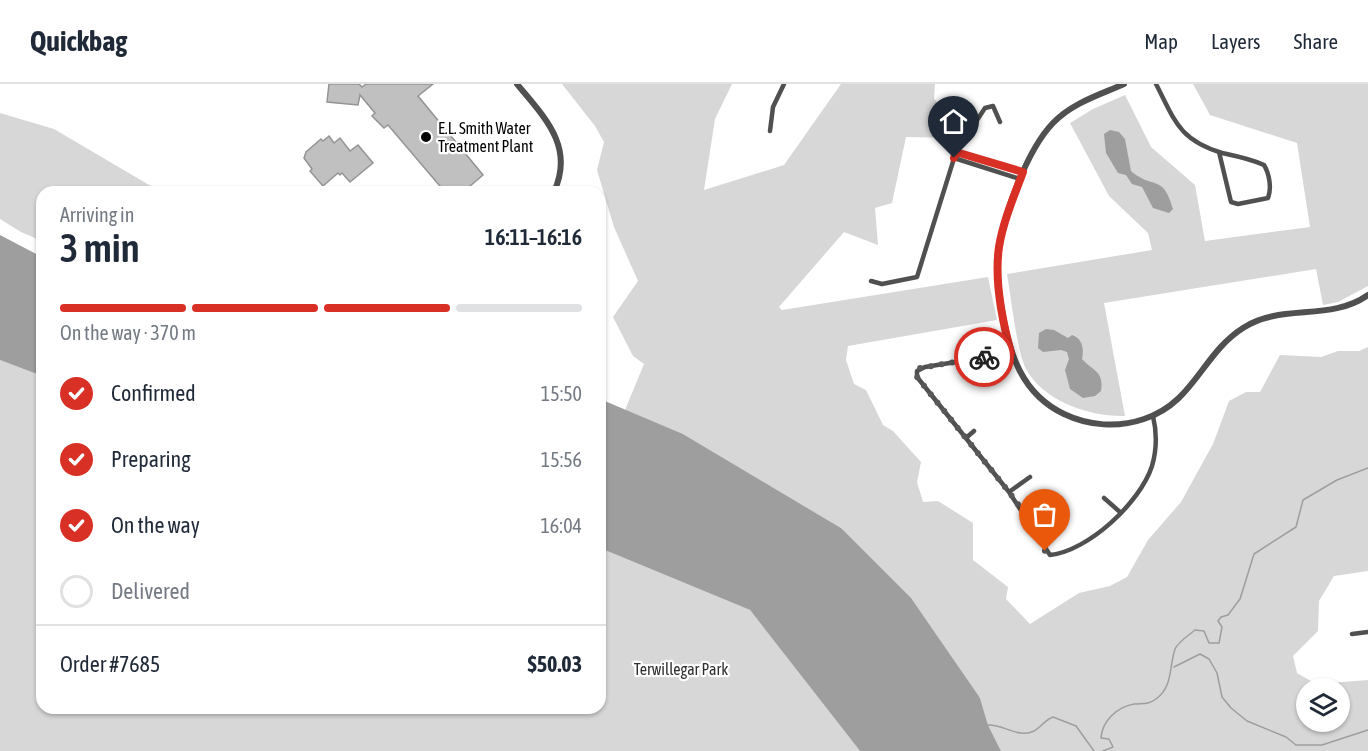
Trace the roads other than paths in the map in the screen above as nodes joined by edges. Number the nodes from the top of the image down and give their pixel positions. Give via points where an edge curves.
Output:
1 (517, 84) edge
2 (784, 84) edge
3 (1124, 84) edge
4 (1156, 84) edge
5 (1000, 122) dead end
6 (770, 131) dead end
7 (1220, 152) junction
8 (955, 155) junction
9 (1023, 172) junction
10 (1020, 179) junction
11 (555, 186) edge
12 (871, 281) dead end
13 (1368, 295) edge
14 (1011, 353) junction
15 (1153, 416) junction
16 (974, 431) dead end
17 (966, 438) junction
18 (1030, 477) dead end
19 (1009, 492) junction
20 (1104, 498) dead end
21 (1120, 512) junction
22 (1368, 632) edge
23 (1352, 634) dead end

1 - 11 street via 559,143 561,158
2 - 6 street via 773,107
3 - 9 street via 1076,105 1053,122
4 - 7 street via 1185,135
5 - 8 street via 993,106 985,108
7 - 7 street via 1264,165 1269,198 1231,202
8 - 9 street
8 - 10 street
8 - 12 street via 919,275 900,282
9 - 10 street
10 - 14 street via 998,257 998,282
13 - 15 street via 1330,311 1272,316 1243,328 1216,352 1186,393
14 - 15 street via 1020,374 1037,395 1074,418 1117,424
14 - 17 street via 917,371 919,381
15 - 21 street via 1157,435 1151,469
16 - 17 street
17 - 19 street
18 - 19 street
19 - 21 street via 1050,555 1085,544
20 - 21 street
22 - 23 street

